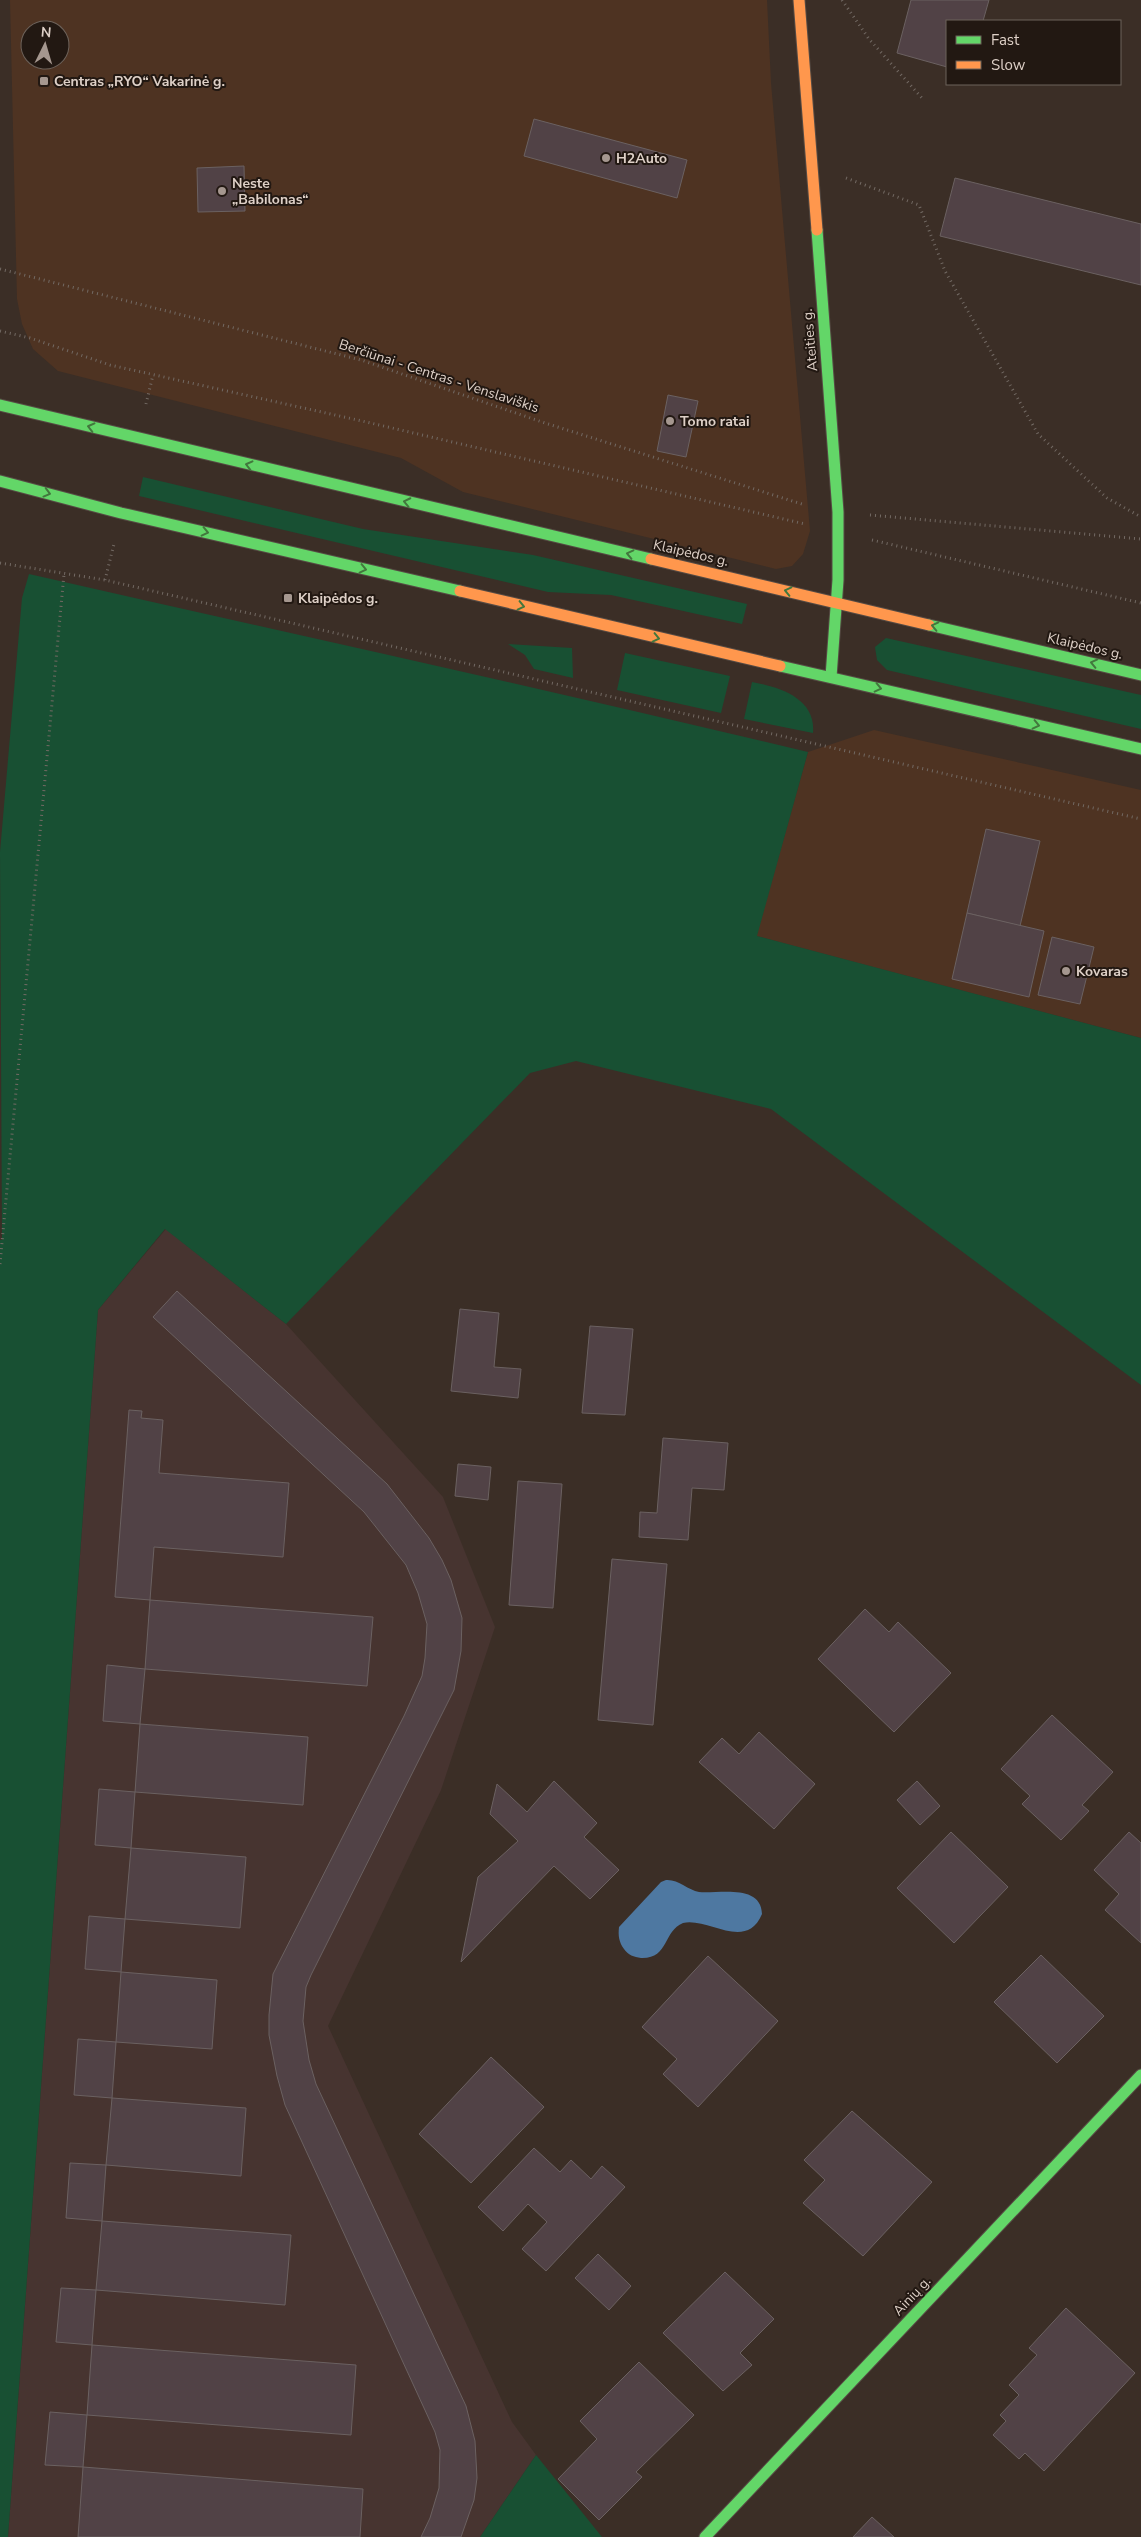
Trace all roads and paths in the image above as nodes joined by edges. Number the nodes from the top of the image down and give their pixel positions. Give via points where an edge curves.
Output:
1 (799, 0) edge
2 (842, 0) edge
3 (922, 98) dead end
4 (840, 176) dead end
5 (0, 269) edge
6 (0, 331) edge
7 (154, 374) junction
8 (0, 405) edge
9 (138, 439) junction
10 (0, 481) edge
11 (838, 512) junction
12 (121, 513) junction
13 (1141, 517) edge
14 (838, 532) junction
15 (1141, 539) edge
16 (0, 563) edge
17 (64, 574) junction
18 (105, 580) junction
19 (835, 602) junction
20 (1141, 603) edge
21 (1141, 675) edge
22 (830, 677) junction
23 (1141, 749) edge
24 (1141, 819) edge
25 (0, 1264) edge
26 (1141, 2075) edge
27 (705, 2537) edge

1 - 11 main road, Ateities g.
2 - 3 path via 869,39
4 - 13 path via 919,206 945,271 1038,434 1106,498
5 - 11 path, Berčiūnai - Centras - Venslaviškis via 361,360 545,423 790,501
6 - 7 path via 110,365
7 - 9 path
7 - 14 path
9 -> 8 main road, Klaipėdos g.
19 -> 9 main road, Klaipėdos g.
10 -> 12 main road
11 - 14 main road, Ateities g.
11 - 15 path, Berčiūnai - Centras - Venslaviškis
12 - 18 path
12 -> 22 main road
14 - 19 main road, Ateities g.
14 - 20 path
16 - 17 path
17 - 18 path
17 - 25 path
18 - 24 path
21 -> 19 main road, Klaipėdos g.
19 - 22 main road, Ateities g.
22 -> 23 main road
26 - 27 main road, Ainių g.

